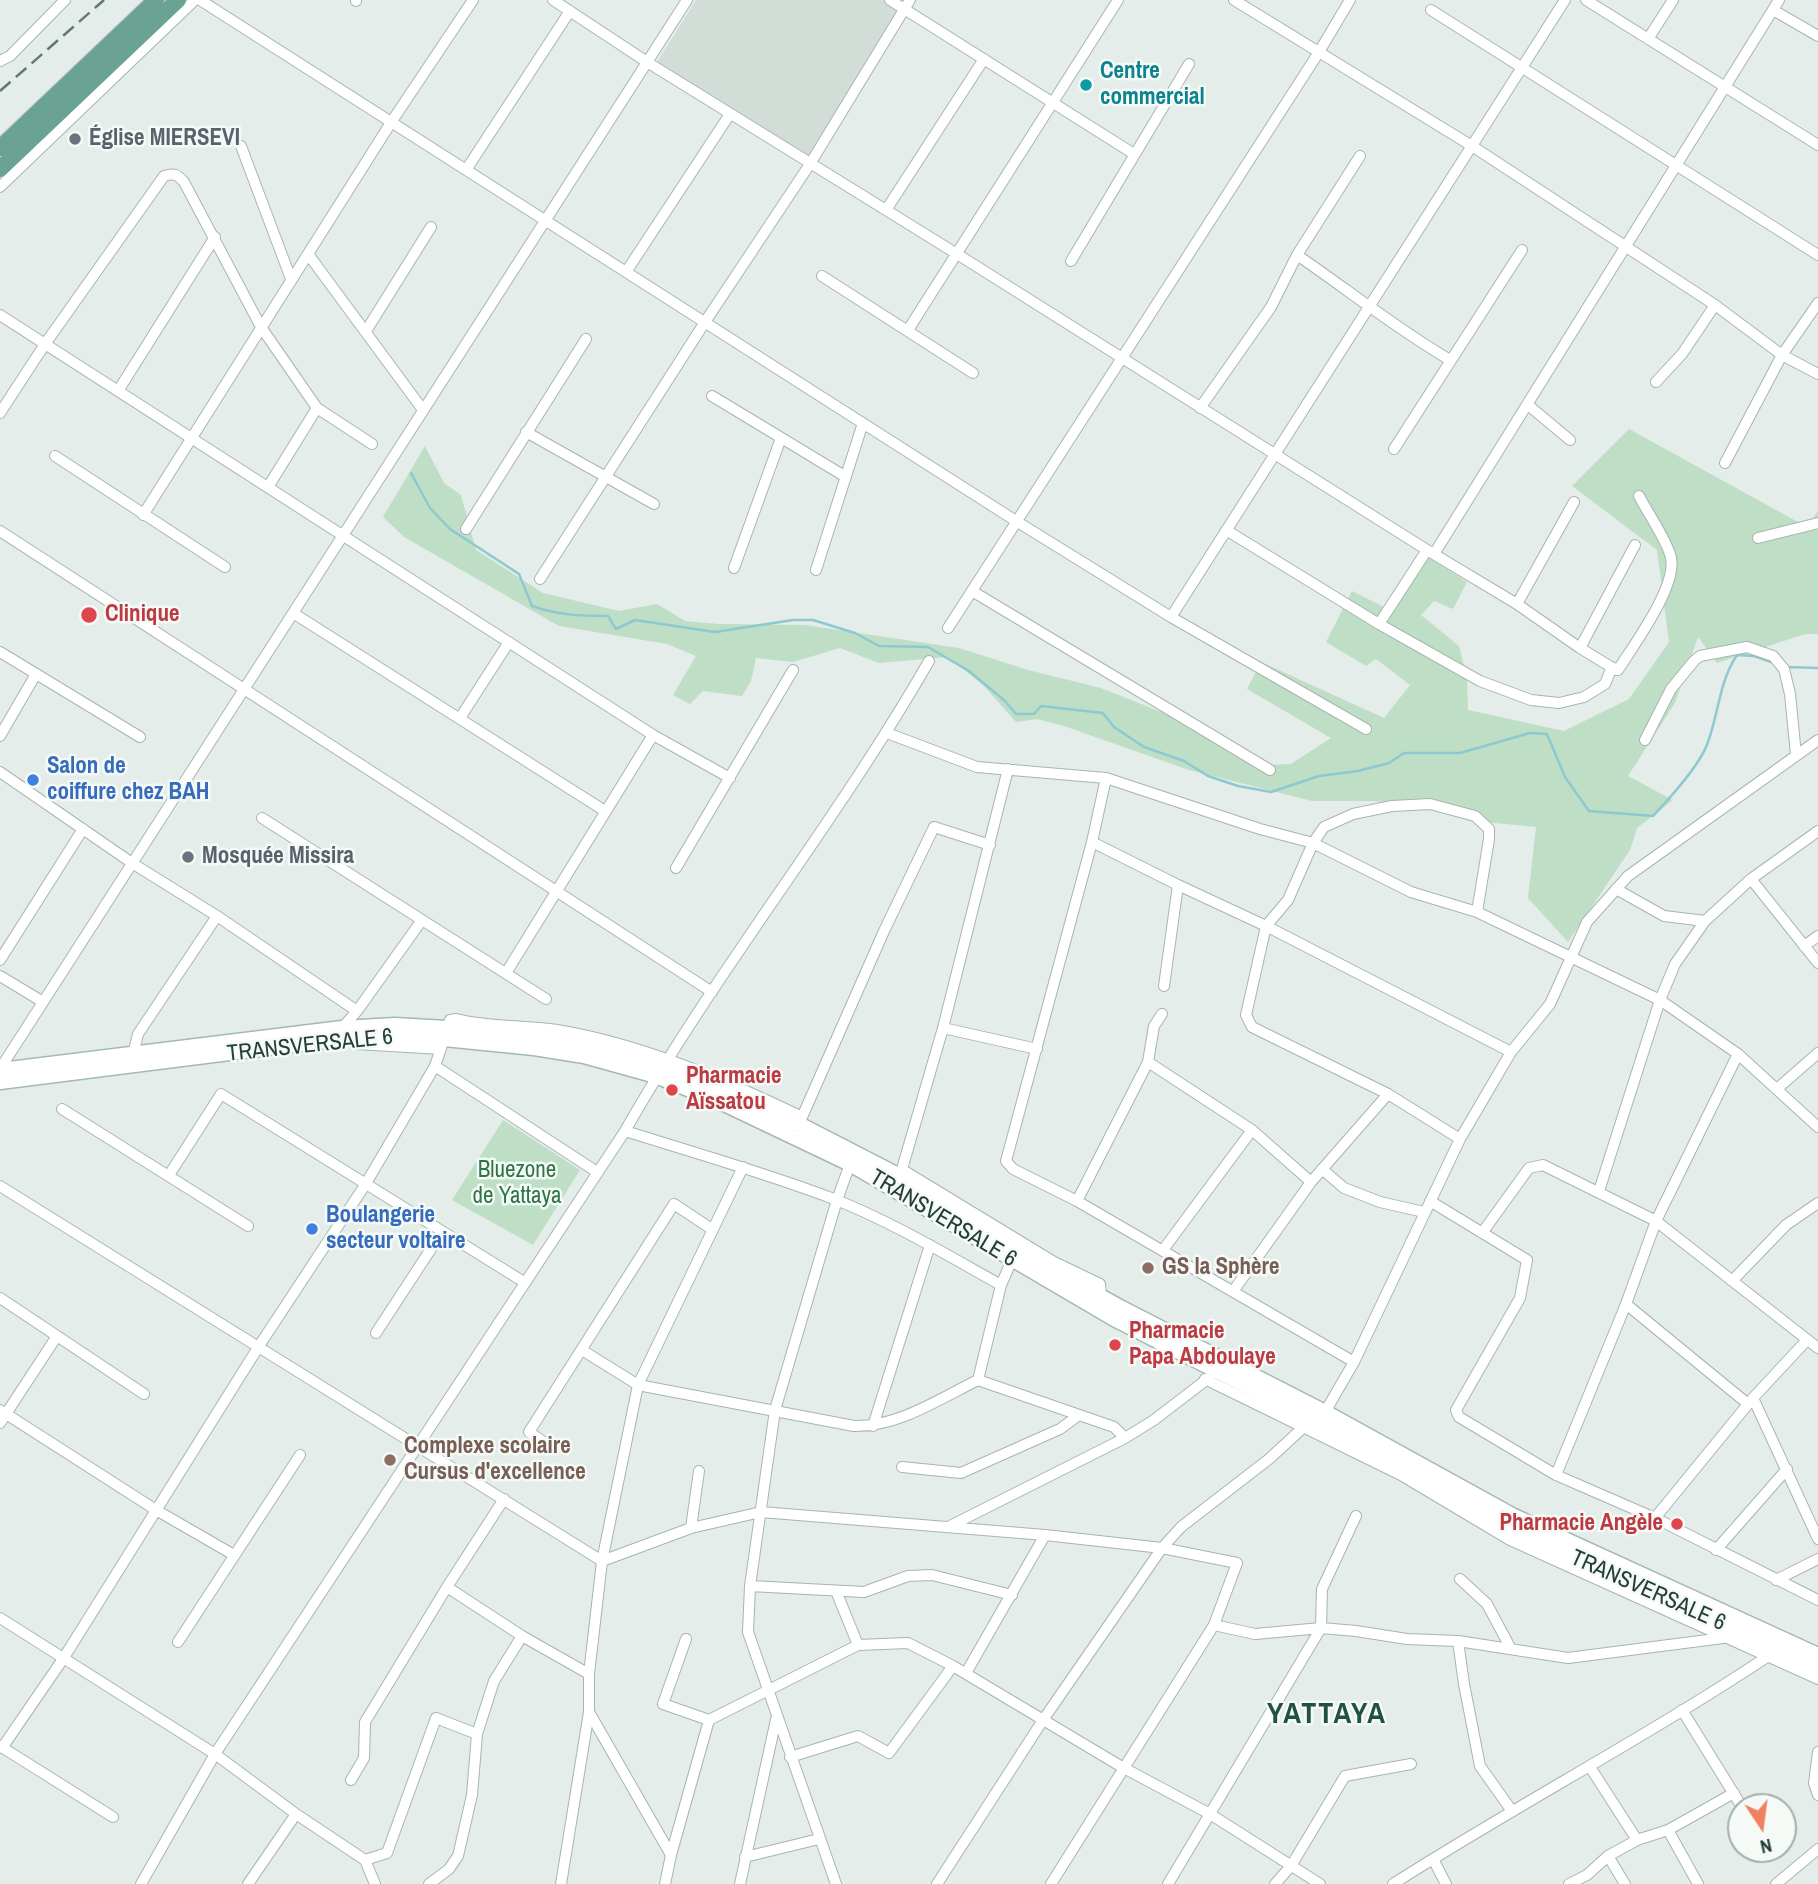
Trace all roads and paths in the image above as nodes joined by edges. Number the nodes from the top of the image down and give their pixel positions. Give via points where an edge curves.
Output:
1 (65, 0) edge
2 (156, 0) edge
3 (178, 0) edge
4 (195, 0) edge
5 (200, 0) edge
6 (473, 0) edge
7 (553, 0) edge
8 (687, 0) edge
9 (890, 0) edge
10 (1118, 0) edge
11 (1234, 0) edge
12 (1350, 0) edge
13 (1565, 0) edge
14 (1586, 0) edge
15 (1673, 0) edge
16 (1779, 0) edge
17 (907, 4) edge
18 (1431, 10) dead end
19 (1773, 10) junction
20 (570, 11) junction
21 (1818, 36) edge
22 (1648, 39) junction
23 (1319, 52) junction
24 (984, 59) junction
25 (0, 61) edge
26 (647, 62) junction
27 (1189, 64) dead end
28 (1522, 67) junction
29 (1724, 87) junction
30 (1053, 103) junction
31 (730, 114) junction
32 (392, 121) junction
33 (1818, 145) edge
34 (241, 146) dead end
35 (1472, 146) junction
36 (0, 148) edge
37 (1134, 154) junction
38 (1360, 156) dead end
39 (810, 164) junction
40 (1676, 166) junction
41 (0, 169) edge
42 (466, 170) junction
43 (0, 187) edge
44 (886, 210) junction
45 (545, 221) junction
46 (431, 228) dead end
47 (215, 237) junction
48 (1624, 246) junction
49 (1522, 250) dead end
50 (308, 254) junction
51 (957, 254) junction
52 (1297, 255) junction
53 (1818, 256) edge
54 (1071, 261) dead end
55 (626, 272) junction
56 (822, 276) dead end
57 (291, 279) junction
58 (1818, 303) edge
59 (1370, 305) junction
60 (1715, 305) junction
61 (0, 316) edge
62 (705, 322) junction
63 (261, 327) junction
64 (908, 330) junction
65 (366, 331) junction
66 (586, 339) dead end
67 (45, 344) junction
68 (1782, 355) junction
69 (1121, 358) junction
70 (1450, 360) junction
71 (973, 373) dead end
72 (1818, 374) edge
73 (1656, 382) dead end
74 (118, 391) junction
75 (712, 396) dead end
76 (1528, 405) junction
77 (317, 408) junction
78 (1200, 408) junction
79 (423, 410) junction
80 (0, 413) edge
81 (863, 423) junction
82 (526, 432) junction
83 (191, 437) junction
84 (781, 438) junction
85 (1570, 440) dead end
86 (372, 444) dead end
87 (1394, 449) dead end
88 (1274, 455) junction
89 (55, 456) dead end
90 (1725, 463) dead end
91 (605, 476) junction
92 (846, 477) junction
93 (268, 487) junction
94 (1639, 496) dead end
95 (1574, 502) dead end
96 (654, 505) dead end
97 (143, 515) junction
98 (1016, 522) junction
99 (1818, 523) edge
100 (466, 529) dead end
101 (1226, 530) junction
102 (0, 531) edge
103 (343, 536) junction
104 (1758, 538) dead end
105 (1635, 545) dead end
106 (1430, 552) junction
107 (225, 567) dead end
108 (734, 568) dead end
109 (816, 570) dead end
110 (540, 579) dead end
111 (972, 591) junction
112 (1517, 604) junction
113 (293, 613) junction
114 (1171, 617) junction
115 (1379, 624) junction
116 (948, 628) dead end
117 (509, 642) junction
118 (1580, 648) junction
119 (0, 652) edge
120 (929, 661) dead end
121 (1612, 667) junction
122 (793, 670) dead end
123 (36, 674) junction
124 (243, 690) junction
125 (460, 718) junction
126 (1366, 729) dead end
127 (887, 733) junction
128 (653, 735) junction
129 (0, 736) edge
130 (140, 737) dead end
131 (1645, 740) dead end
132 (1818, 740) edge
133 (1796, 755) junction
134 (1008, 769) junction
135 (1270, 770) dead end
136 (0, 772) edge
137 (730, 778) junction
138 (1106, 778) junction
139 (606, 811) junction
140 (262, 818) dead end
141 (83, 829) junction
142 (1818, 831) edge
143 (1092, 842) junction
144 (1313, 843) junction
145 (990, 845) junction
146 (132, 863) junction
147 (676, 868) dead end
148 (1751, 879) junction
149 (1178, 885) junction
150 (1616, 889) junction
151 (556, 891) junction
152 (1477, 912) junction
153 (216, 916) junction
154 (422, 920) junction
155 (1705, 921) junction
156 (1266, 926) junction
157 (1818, 936) edge
158 (1804, 946) junction
159 (1572, 957) junction
160 (0, 960) edge
161 (1818, 963) edge
162 (506, 973) junction
163 (0, 976) edge
164 (1164, 986) dead end
165 (712, 992) junction
166 (546, 999) dead end
167 (1660, 1000) junction
168 (43, 1002) junction
169 (357, 1011) junction
170 (1162, 1014) dead end
171 (342, 1028) junction
172 (943, 1028) junction
173 (444, 1039) junction
174 (1037, 1049) junction
175 (1511, 1052) junction
176 (1818, 1052) edge
177 (1738, 1054) junction
178 (133, 1055) junction
179 (1148, 1062) junction
180 (435, 1066) junction
181 (662, 1068) junction
182 (0, 1070) edge
183 (0, 1082) edge
184 (1777, 1088) junction
185 (1388, 1094) junction
186 (62, 1110) dead end
187 (801, 1121) junction
188 (1818, 1127) edge
189 (1252, 1130) junction
190 (625, 1131) junction
191 (1460, 1139) junction
192 (850, 1164) junction
193 (743, 1167) junction
194 (1322, 1169) junction
195 (597, 1172) junction
196 (901, 1173) junction
197 (169, 1175) junction
198 (1311, 1182) junction
199 (365, 1185) junction
200 (0, 1186) edge
201 (1599, 1191) junction
202 (836, 1200) junction
203 (1077, 1201) junction
204 (1430, 1201) junction
205 (1818, 1203) edge
206 (1424, 1212) junction
207 (1656, 1221) junction
208 (248, 1226) dead end
209 (713, 1230) junction
210 (442, 1232) junction
211 (1482, 1233) junction
212 (930, 1245) junction
213 (1011, 1247) junction
214 (1163, 1250) junction
215 (1732, 1281) junction
216 (524, 1282) junction
217 (1001, 1285) junction
218 (1234, 1290) junction
219 (0, 1298) edge
220 (1626, 1304) junction
221 (376, 1332) dead end
222 (57, 1336) junction
223 (1807, 1340) junction
224 (259, 1346) junction
225 (1818, 1348) edge
226 (582, 1350) junction
227 (1354, 1362) junction
228 (1211, 1376) junction
229 (978, 1380) junction
230 (638, 1385) junction
231 (144, 1394) dead end
232 (1751, 1401) junction
233 (775, 1410) junction
234 (2, 1415) edge
235 (1079, 1415) junction
236 (1313, 1420) junction
237 (873, 1426) junction
238 (1125, 1438) junction
239 (417, 1445) junction
240 (548, 1445) dead end
241 (300, 1455) dead end
242 (902, 1467) dead end
243 (1787, 1469) junction
244 (699, 1471) dead end
245 (1556, 1475) junction
246 (504, 1499) junction
247 (156, 1510) junction
248 (761, 1512) junction
249 (1356, 1516) dead end
250 (1655, 1518) junction
251 (947, 1527) junction
252 (691, 1528) junction
253 (1045, 1535) junction
254 (1818, 1538) edge
255 (1162, 1548) junction
256 (1716, 1550) junction
257 (234, 1555) junction
258 (1818, 1559) edge
259 (602, 1561) junction
260 (1460, 1579) dead end
261 (1776, 1580) junction
262 (750, 1586) junction
263 (447, 1587) junction
264 (836, 1591) junction
265 (1012, 1595) junction
266 (1818, 1601) edge
267 (0, 1618) edge
268 (1214, 1625) junction
269 (1321, 1628) junction
270 (1732, 1635) junction
271 (522, 1636) junction
272 (686, 1639) dead end
273 (1458, 1641) junction
274 (178, 1642) dead end
275 (858, 1645) junction
276 (1511, 1649) junction
277 (1774, 1653) junction
278 (1818, 1656) edge
279 (63, 1659) junction
280 (953, 1666) junction
281 (1818, 1667) edge
282 (965, 1673) junction
283 (589, 1674) junction
284 (1818, 1679) edge
285 (769, 1690) junction
286 (1682, 1710) junction
287 (589, 1712) junction
288 (777, 1714) junction
289 (709, 1720) junction
290 (1043, 1720) junction
291 (477, 1734) junction
292 (1, 1747) edge
293 (1818, 1752) edge
294 (215, 1754) junction
295 (790, 1757) junction
296 (1411, 1764) dead end
297 (1122, 1767) junction
298 (1590, 1767) junction
299 (351, 1780) dead end
300 (1734, 1793) edge
301 (1818, 1795) edge
302 (1727, 1797) edge
303 (1512, 1811) junction
304 (296, 1814) junction
305 (1210, 1814) junction
306 (113, 1817) dead end
307 (1668, 1830) junction
308 (819, 1839) junction
309 (1637, 1840) junction
310 (1818, 1849) edge
311 (671, 1854) junction
312 (1608, 1856) junction
313 (745, 1857) junction
314 (1433, 1859) junction
315 (365, 1860) junction
316 (1291, 1866) junction
317 (141, 1884) edge
318 (248, 1884) edge
319 (375, 1884) edge
320 (429, 1884) edge
321 (561, 1884) edge
322 (664, 1884) edge
323 (740, 1884) edge
324 (836, 1884) edge
325 (937, 1884) edge
326 (1051, 1884) edge
327 (1168, 1884) edge
328 (1275, 1884) edge
329 (1320, 1884) edge
330 (1393, 1884) edge
331 (1446, 1884) edge
332 (1569, 1884) edge
333 (1625, 1884) edge
334 (1698, 1884) edge
335 (1776, 1884) edge

1 - 25 street via 10,57
2 - 36 main road
3 - 41 main road
4 - 43 street
5 - 32 street
6 - 32 street
7 - 20 street
8 - 26 street
9 - 17 street
10 - 30 street
11 - 23 street
12 - 23 street
13 - 28 street
14 - 22 street
15 - 22 street
16 - 19 street
17 - 24 street
17 - 39 street
18 - 28 street
19 - 21 street
19 - 29 street
20 - 26 street
20 - 42 street
22 - 29 street
23 - 35 street
23 - 69 street
24 - 30 street
24 - 44 street
26 - 31 street
26 - 45 street
27 - 37 street
28 - 35 street
28 - 40 street
29 - 33 street
29 - 40 street
30 - 37 street
30 - 51 street
31 - 39 street
31 - 55 street
32 - 42 street
32 - 50 street
34 - 57 street
35 - 48 street
35 - 59 street
37 - 54 street
38 - 52 street
39 - 44 street
39 - 62 street
40 - 48 street
40 - 53 street
42 - 45 street
44 - 51 street
45 - 55 street
45 - 79 street
46 - 65 street
47 - 63 street
47 - 67 street via 184,182 172,173 164,176
47 - 74 street
48 - 60 street
48 - 76 street
49 - 70 street
50 - 57 street
50 - 65 street
51 - 64 street
51 - 69 street
52 - 59 street
52 - 78 street via 1271,307
55 - 62 street
56 - 64 street
57 - 63 street
58 - 68 street
59 - 70 street
59 - 88 street
60 - 68 street
60 - 73 street via 1682,354
61 - 67 street
62 - 81 street
62 - 91 street
63 - 77 street
63 - 83 street
64 - 71 street
65 - 79 street
66 - 82 street
67 - 74 street
67 - 80 street
68 - 72 street
68 - 90 street
69 - 78 street
69 - 98 street
70 - 87 street
74 - 83 street
75 - 84 street
76 - 85 street
76 - 106 street
77 - 86 street
77 - 93 street
78 - 88 street
79 - 103 street
81 - 92 street
81 - 98 street
82 - 91 street
82 - 100 street
83 - 93 street
83 - 97 street
84 - 92 street
84 - 108 street
88 - 101 street
88 - 106 street
89 - 97 street
91 - 96 street
91 - 110 street
92 - 109 street
93 - 103 street
94 - 121 street via 1671,556 1671,574 1654,616 1618,670
95 - 112 street
97 - 107 street
98 - 111 street
98 - 114 street
99 - 104 street
101 - 114 street
101 - 115 street
102 - 124 street
103 - 113 street
103 - 117 street
105 - 118 street
106 - 112 street
106 - 115 street
111 - 116 street
111 - 135 street
112 - 118 street
113 - 124 street
113 - 125 street
114 - 126 street
115 - 121 street via 1480,681 1531,700 1559,703 1584,697 1605,684
117 - 125 street
117 - 128 street
118 - 121 street
119 - 123 street
120 - 127 street
122 - 137 street
123 - 129 street
123 - 130 street
124 - 146 street
124 - 151 street
125 - 139 street
127 - 134 street via 977,767
127 - 165 street
128 - 137 street
128 - 139 street
131 - 133 street via 1671,689 1693,661 1747,647 1773,656 1784,669
132 - 133 street
133 - 150 street
134 - 138 street
134 - 145 street
136 - 141 street
137 - 147 street
138 - 143 street
138 - 144 street
139 - 151 street
140 - 154 street
141 - 146 street
141 - 160 street
142 - 148 street
143 - 149 street
143 - 174 street
144 - 152 street via 1411,892
144 - 152 street via 1324,827 1353,814 1392,806 1430,804 1475,817 1489,828
144 - 156 street via 1288,900
145 - 172 street
145 - 187 street via 934,827
146 - 153 street
146 - 168 street
148 - 155 street
148 - 158 street
149 - 156 street
149 - 164 street
150 - 155 street via 1664,916
150 - 159 street via 1587,922
151 - 162 street
151 - 165 street
152 - 159 street
153 - 169 street
153 - 178 street via 138,1034
154 - 162 street
154 - 169 street
155 - 167 street via 1675,964
156 - 175 street
156 - 185 street via 1246,1015 1252,1027
157 - 158 street
158 - 161 street
159 - 167 street
159 - 175 street via 1550,1004
162 - 166 street
163 - 168 street
165 - 181 street
167 - 177 street
167 - 201 street
168 - 182 street
169 - 171 street
170 - 179 street via 1154,1026
171 - 173 main road, TRANSVERSALE 6 via 395,1025
171 - 178 main road, TRANSVERSALE 6
172 - 174 street
172 - 196 street
173 - 180 street
173 - 181 main road, TRANSVERSALE 6
173 - 181 main road, TRANSVERSALE 6 via 556,1035
173 - 183 main road, TRANSVERSALE 6 via 340,1039
174 - 203 street via 1006,1161 1013,1169
175 - 191 street
176 - 184 street
177 - 184 street
177 - 207 street
178 - 182 main road, TRANSVERSALE 6
179 - 189 street
179 - 203 street
180 - 195 street
180 - 199 street
181 - 187 main road, TRANSVERSALE 6
181 - 190 street
181 - 192 main road, TRANSVERSALE 6 via 720,1102
184 - 188 street
185 - 191 street
185 - 194 street
186 - 197 street
187 - 196 main road, TRANSVERSALE 6
189 - 198 street
189 - 214 street
190 - 193 street
190 - 195 street
191 - 204 street
192 - 202 street
192 - 213 main road, TRANSVERSALE 6
193 - 202 street
193 - 209 street
194 - 198 street
194 - 206 street via 1344,1188
195 - 216 street
196 - 213 main road, TRANSVERSALE 6
197 - 199 street via 221,1094
197 - 208 street
198 - 218 street
199 - 210 street
199 - 224 street
200 - 224 street
201 - 207 street
201 - 211 street via 1543,1166 1529,1168
202 - 212 street
202 - 233 street
203 - 214 street
204 - 206 street
204 - 211 street
205 - 215 street via 1786,1225
206 - 227 street
207 - 215 street
207 - 220 street
209 - 226 street via 674,1204
209 - 230 street
210 - 216 street
210 - 221 street
211 - 245 street via 1527,1260 1520,1298 1456,1410 1460,1417
212 - 217 street
212 - 237 street
213 - 217 street
213 - 228 main road, TRANSVERSALE 6 via 1114,1319
213 - 236 main road, TRANSVERSALE 6
214 - 218 street
215 - 223 street
216 - 239 street
217 - 229 street
218 - 227 street
219 - 222 street
220 - 232 street
220 - 245 street
222 - 231 street
222 - 234 street
223 - 225 street
223 - 232 street
224 - 239 street
224 - 247 street
226 - 230 street
226 - 240 street via 529,1432
227 - 236 street
228 - 236 main road, TRANSVERSALE 6
228 - 238 street
229 - 235 street
229 - 237 street
230 - 233 street
230 - 259 street
232 - 243 street
232 - 250 street
233 - 237 street
233 - 248 street
234 - 247 street
235 - 238 street via 1114,1427
235 - 242 street via 1060,1429 961,1473
236 - 255 street via 1181,1527
236 - 270 main road, TRANSVERSALE 6 via 1480,1516
236 - 278 main road, TRANSVERSALE 6
238 - 251 street
239 - 246 street
239 - 294 street
241 - 257 street
243 - 254 street
243 - 256 street
244 - 252 street
245 - 250 street
246 - 259 street
246 - 263 street
247 - 257 street
247 - 279 street
248 - 251 street
248 - 252 street
248 - 262 street
249 - 269 street via 1322,1589
250 - 256 street
251 - 253 street
252 - 259 street
253 - 255 street
253 - 265 street
255 - 268 street via 1237,1563
255 - 290 street
256 - 261 street
257 - 274 street
258 - 261 street
259 - 283 street
260 - 276 street via 1487,1604
261 - 266 street
262 - 264 street
262 - 285 street via 748,1632
263 - 271 street
263 - 299 street via 365,1722 364,1758
264 - 265 street via 864,1592 908,1576 932,1575
264 - 275 street
265 - 282 street
267 - 279 street
268 - 269 street via 1255,1634
268 - 297 street
269 - 273 street
269 - 305 street
270 - 276 street via 1568,1658
270 - 277 main road, TRANSVERSALE 6
271 - 283 street
271 - 291 street via 494,1681
272 - 289 street via 663,1704
273 - 276 street
273 - 303 street via 1480,1766
275 - 280 street via 908,1643
275 - 285 street
277 - 281 main road, TRANSVERSALE 6
277 - 284 street
277 - 286 street
279 - 292 street
279 - 294 street
280 - 282 street
280 - 295 street via 890,1753 858,1736
282 - 290 street
283 - 287 street
285 - 288 street
285 - 289 street
286 - 298 street
286 - 300 street
287 - 311 street
287 - 321 street
288 - 295 street
288 - 313 street
289 - 311 street
290 - 297 street
290 - 325 street
291 - 315 street via 436,1718 387,1853
291 - 320 street via 472,1795 458,1856
292 - 306 street
293 - 301 street via 1814,1783
294 - 304 street
294 - 317 street
295 - 308 street
296 - 316 street via 1345,1776
297 - 305 street
297 - 326 street
298 - 303 street
298 - 309 street
302 - 307 street
303 - 314 street
304 - 315 street
304 - 318 street
305 - 316 street
305 - 327 street
307 - 309 street
307 - 334 street
308 - 313 street
308 - 324 street
309 - 312 street
310 - 335 street
311 - 322 street
312 - 332 street
312 - 333 street
313 - 323 street
314 - 330 street
314 - 331 street
315 - 319 street
316 - 328 street
316 - 329 street

